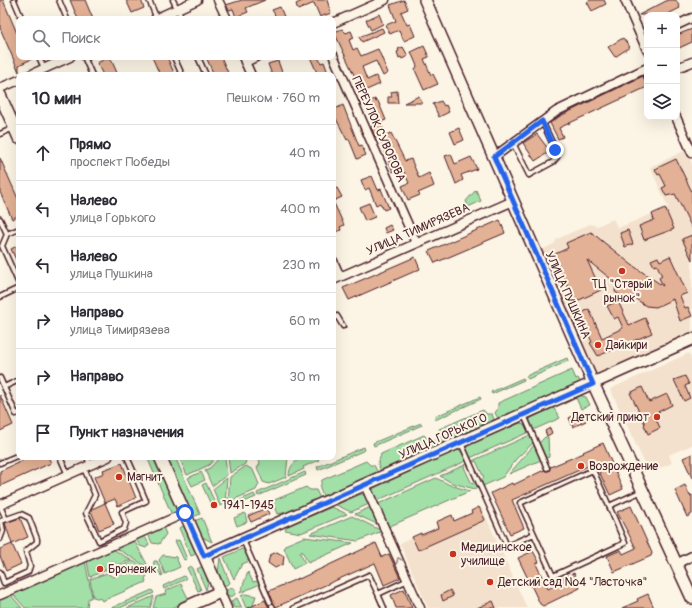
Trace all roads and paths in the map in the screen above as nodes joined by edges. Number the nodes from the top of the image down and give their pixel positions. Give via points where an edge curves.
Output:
1 (14, 0) edge
2 (58, 0) edge
3 (149, 0) edge
4 (174, 0) edge
5 (198, 0) edge
6 (218, 0) edge
7 (386, 0) edge
8 (425, 0) edge
9 (625, 0) edge
10 (177, 9) junction
11 (21, 16) edge
12 (66, 16) edge
13 (155, 16) edge
14 (162, 16) edge
15 (180, 16) edge
16 (225, 16) edge
17 (692, 18) edge
18 (336, 22) edge
19 (680, 24) edge
20 (644, 38) edge
21 (40, 60) edge
22 (64, 60) edge
23 (85, 60) edge
24 (175, 60) edge
25 (199, 60) edge
26 (244, 60) edge
27 (335, 60) edge
28 (692, 62) edge
29 (680, 67) edge
30 (44, 69) junction
31 (644, 69) edge
32 (37, 72) edge
33 (91, 72) edge
34 (181, 72) edge
35 (205, 72) edge
36 (250, 72) edge
37 (16, 81) edge
38 (0, 88) edge
39 (0, 95) edge
40 (677, 120) edge
41 (542, 121) junction
42 (14, 128) junction
43 (16, 132) edge
44 (0, 134) edge
45 (513, 142) junction
46 (692, 153) edge
47 (494, 157) junction
48 (513, 201) junction
49 (0, 218) edge
50 (16, 230) edge
51 (7, 234) junction
52 (416, 243) junction
53 (16, 277) edge
54 (337, 279) edge
55 (16, 289) edge
56 (0, 297) edge
57 (336, 316) edge
58 (343, 326) dead end
59 (692, 339) edge
60 (0, 378) edge
61 (16, 381) edge
62 (593, 384) junction
63 (4, 387) junction
64 (16, 414) edge
65 (524, 414) junction
66 (461, 442) junction
67 (16, 456) edge
68 (61, 460) edge
69 (98, 460) edge
70 (128, 460) edge
71 (161, 460) edge
72 (0, 463) edge
73 (87, 463) edge
74 (548, 468) dead end
75 (68, 475) junction
76 (553, 481) dead end
77 (365, 485) junction
78 (556, 487) junction
79 (643, 491) junction
80 (0, 505) edge
81 (609, 506) junction
82 (182, 515) junction
83 (6, 520) junction
84 (534, 534) junction
85 (0, 538) edge
86 (243, 539) junction
87 (204, 556) junction
88 (692, 556) edge
89 (676, 564) junction
90 (0, 572) edge
91 (408, 580) junction
92 (220, 592) junction
93 (378, 594) junction
94 (0, 595) edge
95 (692, 598) edge
96 (270, 602) dead end
97 (184, 608) edge
98 (227, 608) edge
99 (294, 608) edge
100 (384, 608) edge
101 (420, 608) edge

1 - 11 lane
2 - 12 lane
3 - 13 lane
4 - 10 lane
5 - 10 street
6 - 16 street
7 - 18 street
8 - 47 main road, УЛИЦА ПУШКИНА
9 - 20 street
10 - 14 street
10 - 15 lane
17 - 19 street
21 - 30 lane
22 - 30 street
23 - 33 lane
24 - 34 lane
25 - 35 lane
26 - 36 street
27 - 52 street, ПЕРЕУЛОК СУВОРОВА
28 - 29 street
30 - 32 street
31 - 41 street via 572,103
37 - 38 street
39 - 42 main road
40 - 46 street
41 - 45 street
41 - 45 lane via 557,153 553,162 529,175
42 - 43 main road
42 - 44 lane
45 - 47 street
47 - 48 main road, УЛИЦА ПУШКИНА
48 - 52 street, УЛИЦА ТИМИРЯЗЕВА
48 - 62 main road, УЛИЦА ПУШКИНА
49 - 51 lane
50 - 51 lane
51 - 53 lane via 2,246
52 - 54 street, УЛИЦА ТИМИРЯЗЕВА
55 - 56 lane
57 - 58 lane
59 - 62 main road, УЛИЦА ГОРЬКОГО
60 - 63 lane
61 - 63 lane
62 - 65 main road, УЛИЦА ГОРЬКОГО
62 - 79 main road, УЛИЦА ПУШКИНА
63 - 64 lane
65 - 66 main road, УЛИЦА ГОРЬКОГО
65 - 74 lane
66 - 77 main road, УЛИЦА ГОРЬКОГО
66 - 84 lane via 507,546
67 - 72 lane
68 - 75 lane
69 - 73 street
70 - 73 lane via 146,501 122,512 126,523 124,529 98,541 86,513 95,495
71 - 82 main road
73 - 75 street
75 - 80 street
76 - 78 lane
77 - 86 main road, УЛИЦА ГОРЬКОГО
91 -> 77 street
78 - 81 lane via 593,470
78 - 84 lane via 520,503
79 - 81 lane
79 - 89 main road, УЛИЦА ПУШКИНА
80 - 83 lane
81 - 84 lane via 625,543 552,576
82 - 87 main road
82 - 94 street
83 - 85 lane via 1,521 3,531
83 - 90 lane via 24,514 29,518 37,542 26,551 30,566 28,572 4,583
86 - 87 main road, УЛИЦА ГОРЬКОГО
86 - 96 lane
87 - 92 main road
88 - 89 street
89 - 95 main road, УЛИЦА ПУШКИНА
91 - 93 lane
91 - 101 street
92 - 97 main road
92 - 98 street
93 - 99 lane via 369,575
93 - 100 lane

